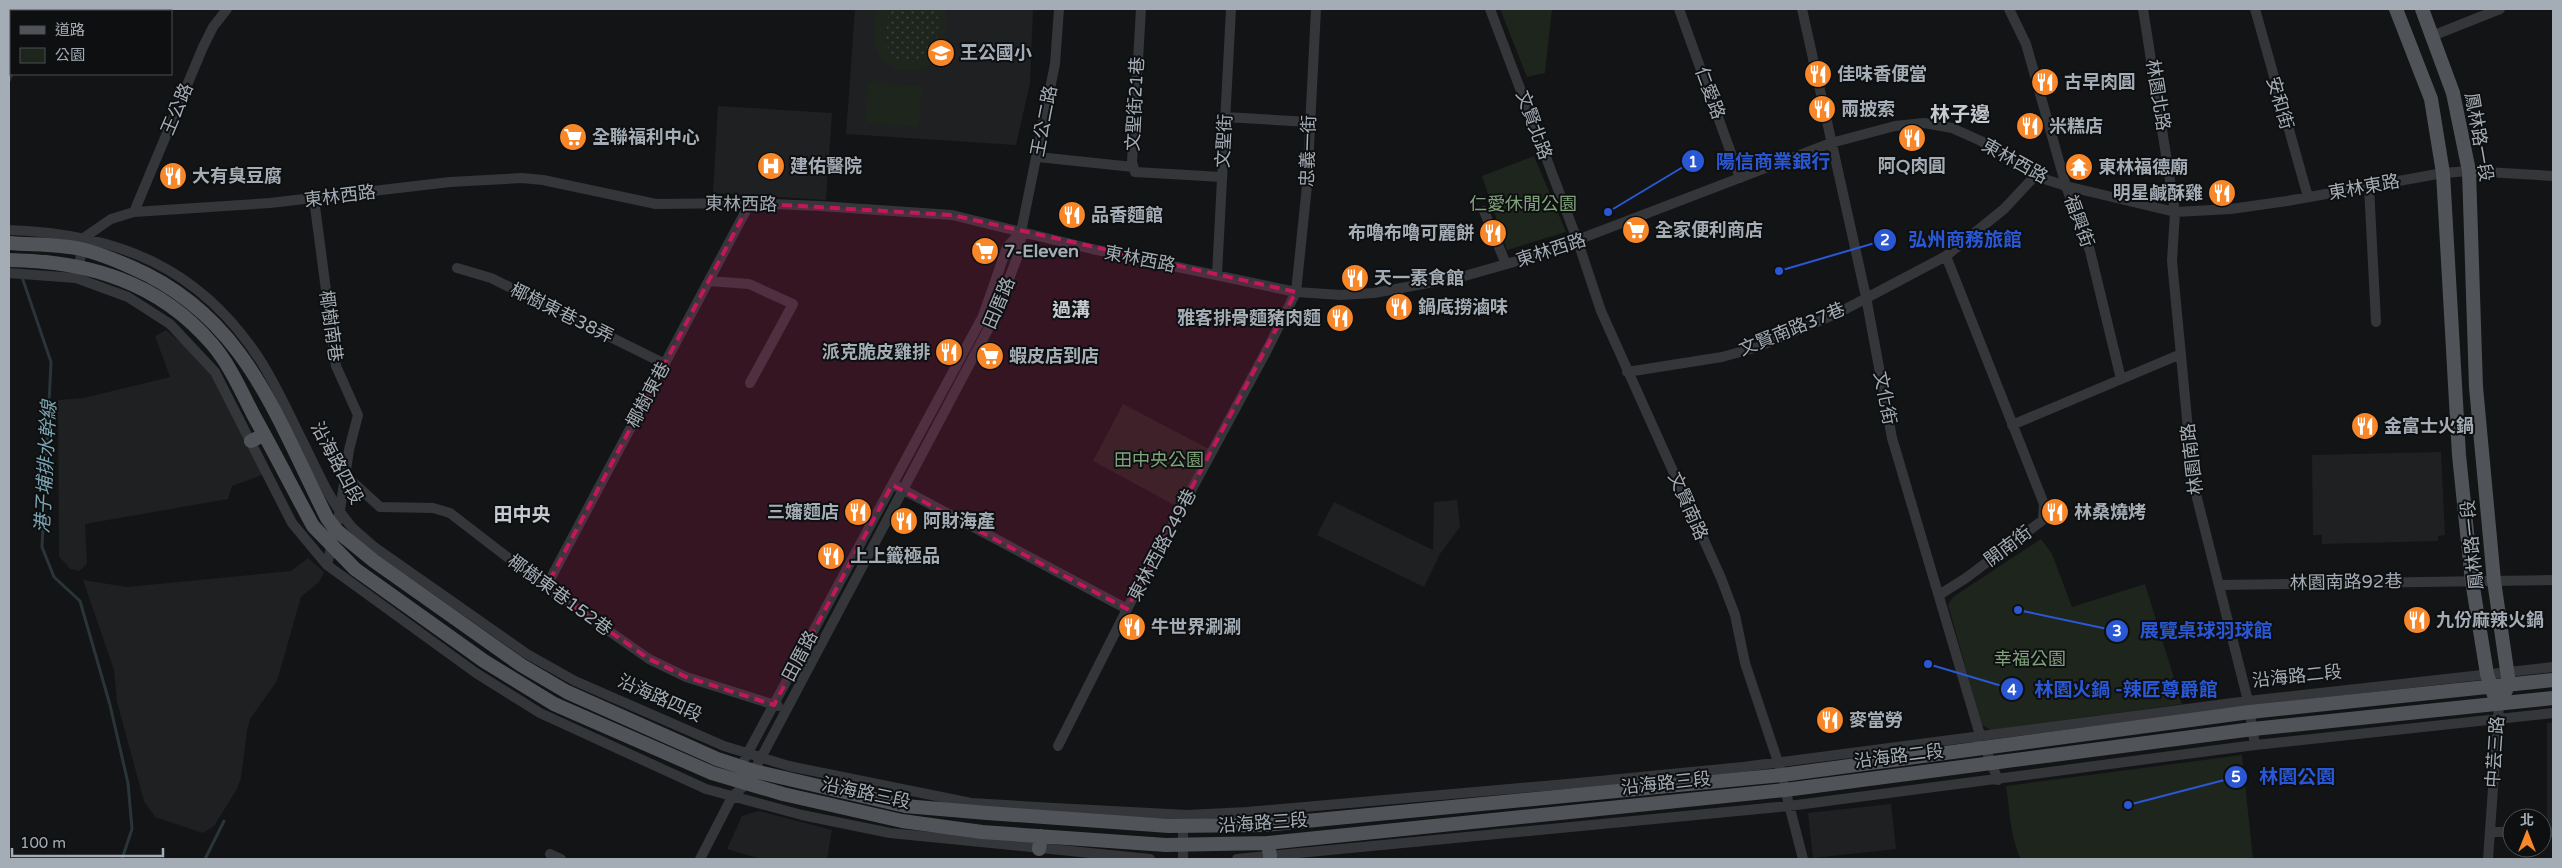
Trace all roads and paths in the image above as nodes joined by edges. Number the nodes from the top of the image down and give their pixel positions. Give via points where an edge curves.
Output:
1 (227, 9) edge
2 (1059, 9) edge
3 (1141, 9) edge
4 (1231, 9) edge
5 (1316, 9) edge
6 (1490, 9) edge
7 (1679, 9) edge
8 (1802, 9) edge
9 (2009, 9) edge
10 (2143, 9) edge
11 (2255, 9) edge
12 (2396, 9) edge
13 (2422, 9) edge
14 (2500, 9) edge
15 (2432, 36) junction
16 (1225, 117) junction
17 (1309, 122) junction
18 (1831, 143) junction
19 (1038, 157) junction
20 (1133, 167) junction
21 (2469, 172) junction
22 (2443, 173) junction
23 (2035, 176) junction
24 (2553, 176) edge
25 (1222, 177) junction
26 (1740, 178) junction
27 (2066, 186) junction
28 (2369, 186) junction
29 (2308, 197) junction
30 (314, 199) junction
31 (750, 203) junction
32 (1484, 211) dead end
33 (134, 212) junction
34 (2175, 212) junction
35 (12, 230) edge
36 (1021, 232) junction
37 (1578, 242) junction
38 (84, 243) junction
39 (14, 244) edge
40 (1946, 256) junction
41 (1506, 264) junction
42 (9, 268) edge
43 (457, 268) dead end
44 (77, 272) junction
45 (1217, 274) junction
46 (709, 281) junction
47 (1296, 292) junction
48 (1866, 297) junction
49 (2376, 322) dead end
50 (2181, 354) junction
51 (665, 364) junction
52 (1627, 372) junction
53 (2121, 380) junction
54 (750, 383) dead end
55 (2012, 426) junction
56 (264, 435) junction
57 (251, 441) junction
58 (345, 475) junction
59 (892, 484) junction
60 (903, 490) junction
61 (340, 510) junction
62 (336, 530) junction
63 (330, 546) junction
64 (327, 565) junction
65 (2553, 580) edge
66 (2472, 581) junction
67 (2494, 581) junction
68 (2219, 585) junction
69 (546, 587) junction
70 (1939, 595) junction
71 (1128, 609) junction
72 (2553, 667) edge
73 (2507, 678) junction
74 (2553, 680) edge
75 (2488, 681) junction
76 (2553, 698) edge
77 (2499, 704) junction
78 (774, 705) junction
79 (2249, 706) junction
80 (786, 709) junction
81 (2553, 713) edge
82 (2497, 720) junction
83 (2253, 729) junction
84 (1980, 735) junction
85 (2255, 745) junction
86 (1058, 746) dead end
87 (1987, 748) junction
88 (748, 754) junction
89 (761, 757) junction
90 (1992, 763) junction
91 (1780, 768) junction
92 (747, 769) junction
93 (1998, 780) junction
94 (741, 781) junction
95 (1785, 790) junction
96 (1558, 791) junction
97 (732, 797) junction
98 (1789, 806) junction
99 (1560, 813) junction
100 (1184, 820) junction
101 (1561, 829) junction
102 (2490, 832) junction
103 (2502, 832) edge
104 (981, 838) junction
105 (1040, 842) junction
106 (1184, 845) junction
107 (1269, 849) junction
108 (550, 854) dead end
109 (561, 859) edge
110 (700, 859) edge
111 (1150, 859) edge
112 (1183, 859) edge
113 (1238, 859) edge
114 (1803, 859) edge
115 (2488, 859) edge

1 - 33 street, 王公路 via 213,26 203,47
2 - 19 street, 王公二路 via 1055,64
3 - 20 street, 文聖街21巷
4 - 16 street, 文聖街
5 - 17 street, 忠義一街
6 - 37 street, 文賢北路
7 - 26 street, 仁愛路
8 - 18 street, 文化街
9 - 27 street, 福興街 via 2026,44
10 - 34 street, 林園北路
11 - 29 street, 安和街
12 - 22 main road, 鳳林路一段 via 2431,99
13 - 15 main road, 鳳林路一段
14 - 15 street
15 - 21 main road, 鳳林路一段 via 2453,93
16 - 17 street
16 - 25 street, 文聖街
17 - 47 street, 忠義一街 via 1307,186
18 - 23 street, 東林西路 via 1895,126 1924,123 1952,128 1981,141
18 - 26 street, 東林西路
18 - 48 street, 文化街
19 - 20 street
19 - 36 street, 王公二路
20 - 25 street, 文聖街21巷 via 1135,172
21 - 22 street, 東林東路
21 - 24 street, 東林東路
21 - 67 main road, 鳳林路一段 via 2476,387
22 - 28 street, 東林東路
22 - 66 main road, 鳳林路一段 via 2459,455
23 - 27 street, 東林西路
23 - 40 street, 文賢南路37巷 via 2004,209
25 - 45 street, 文聖街
26 - 37 street, 東林西路
27 - 34 street, 東林西路
27 - 53 street, 福興街 via 2090,251
28 - 29 street, 東林東路
28 - 49 street
29 - 34 street, 東林東路 via 2231,209
30 - 31 street, 東林西路 via 450,182 522,178 656,204
30 - 33 street, 東林西路
30 - 58 street, 椰樹南巷 via 336,366 358,415
31 - 36 street, 東林西路 via 952,215
31 - 46 street, 椰樹東巷
32 - 41 street
33 - 38 street, 東林西路 via 111,219
34 - 50 street, 林園南路 via 2172,261
35 - 38 street, 沿海路四段
36 - 45 street, 東林西路
36 - 59 street, 田厝路 via 1006,247 985,311
36 - 60 street, 田厝路 via 1020,250 994,318
37 - 41 street, 東林西路
37 - 52 street, 文賢南路 via 1601,311
38 - 39 main road
38 - 44 street
38 - 61 street, 沿海路四段 via 120,246 149,259 178,275 224,314 262,363
38 - 62 main road, 沿海路四段 via 175,289 210,318 241,353
40 - 48 street, 文賢南路37巷
40 - 55 street, 開南街
41 - 47 street, 東林西路 via 1461,277 1374,293
42 - 44 street via 31,273
42 - 44 main road via 24,260
43 - 51 street, 椰樹東巷38弄 via 491,278
44 - 56 main road via 107,272 165,302 192,322 230,370
44 - 57 street via 128,297 170,324 215,372
45 - 47 street, 東林西路
46 - 51 street, 椰樹東巷
46 - 54 street via 749,284 793,304
47 - 71 street, 東林西路249巷
48 - 52 street, 文賢南路37巷 via 1838,313 1758,347
48 - 70 street, 文化街 via 1892,438
50 - 53 street
50 - 68 street, 林園南路 via 2193,482
51 - 69 street, 椰樹東巷
52 - 91 street, 文賢南路 via 1721,578
53 - 55 street
55 - 70 street, 開南街 via 2044,504 2043,520
56 - 57 main road
56 - 63 main road via 313,526
57 - 64 street via 292,523
58 - 61 street, 椰樹南巷
58 - 69 street, 椰樹東巷152巷 via 380,507 433,508 450,513
59 - 60 street
59 - 78 street, 田厝路
60 - 71 street
60 - 80 street, 田厝路
61 - 62 street, 椰樹南巷
61 - 88 street, 沿海路四段 via 351,526 373,546 527,654 575,681
62 - 63 street, 椰樹南巷
62 - 92 main road, 沿海路四段 via 439,608 521,665 567,692 717,759
63 - 64 street, 椰樹南巷
63 - 94 main road via 355,568 513,681 554,704 712,773
64 - 97 street via 476,673 540,713 706,789
65 - 67 street, 林園南路92巷
66 - 67 street, 林園南路92巷
66 - 68 street, 林園南路92巷
66 - 75 main road, 鳳林路一段
67 - 73 main road, 鳳林路一段
68 - 79 street, 林園南路
69 - 78 street, 椰樹東巷152巷 via 649,659 686,677
70 - 84 street, 文化街
71 - 86 street, 東林西路249巷
72 - 73 street, 沿海路二段
73 - 74 main road, 沿海路二段
73 - 75 main road, 沿海路二段
73 - 77 main road
75 - 77 main road, 鳳林路一段
75 - 79 main road, 沿海路二段
76 - 77 main road, 沿海路二段
77 - 82 street, 中芸三路
77 - 83 main road, 沿海路二段
78 - 80 street, 椰樹東巷152巷
78 - 88 street, 田厝路
79 - 83 street
79 - 84 street, 沿海路二段
79 - 87 main road, 沿海路二段
80 - 89 street, 田厝路
81 - 82 street, 沿海路二段
82 - 85 street, 沿海路二段
82 - 102 street, 中芸三路
83 - 85 street
83 - 90 main road, 沿海路二段
84 - 87 street, 文化街
84 - 91 street, 沿海路二段
85 - 93 street, 沿海路二段
87 - 90 street, 文化街
87 - 91 main road, 沿海路二段
88 - 89 street, 沿海路四段
88 - 92 street, 田厝路
89 - 92 street, 田厝路
89 - 100 street, 沿海路三段 via 789,766 971,803
90 - 93 street, 文化街
90 - 95 main road, 沿海路二段
91 - 95 street, 文賢南路
91 - 96 main road, 沿海路三段
92 - 94 street, 田厝路
92 - 100 main road, 沿海路三段 via 904,806
93 - 98 street, 沿海路二段
94 - 97 street, 田厝路
94 - 104 main road, 沿海路三段 via 783,794
95 - 98 street, 文賢南路
95 - 99 main road, 沿海路三段
96 - 99 street
96 - 100 main road, 沿海路三段 via 1247,819
97 - 104 street, 沿海路三段 via 890,833
97 - 110 street, 田厝路
98 - 101 street, 沿海路三段
98 - 114 street
99 - 101 street
99 - 107 main road, 沿海路三段
100 - 106 street
101 - 107 street, 沿海路三段
102 - 103 street
102 - 115 street, 中芸三路
104 - 105 main road, 沿海路三段
105 - 106 main road, 沿海路三段
105 - 111 street, 沿海路三段
106 - 107 main road, 沿海路三段
106 - 112 street
107 - 113 street, 沿海路三段
108 - 109 street

